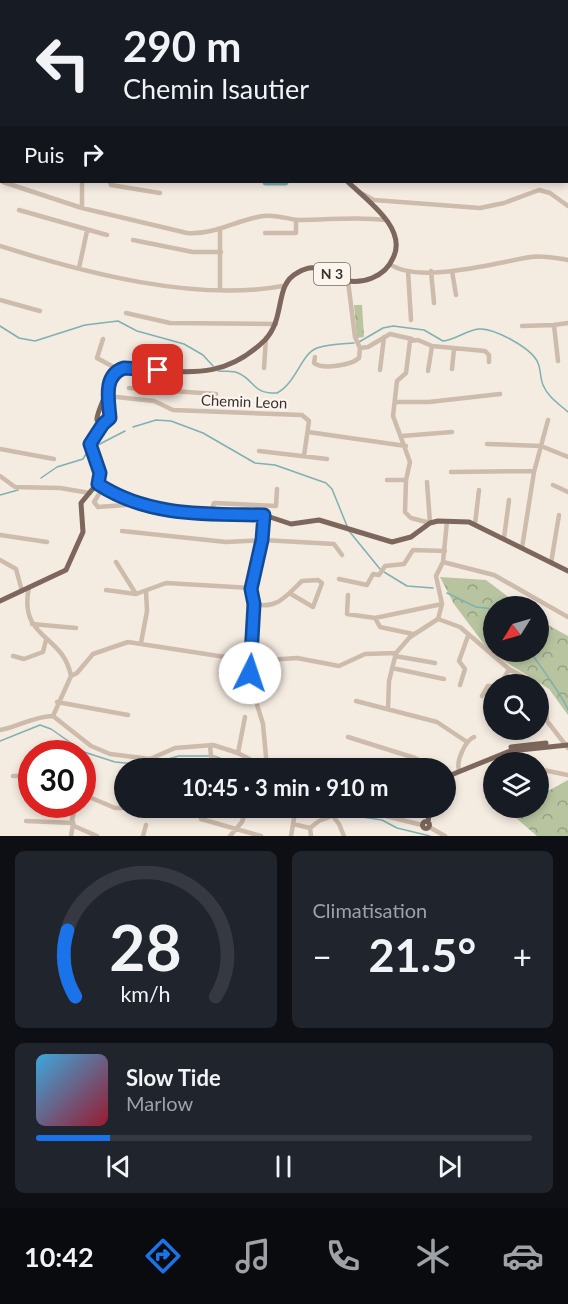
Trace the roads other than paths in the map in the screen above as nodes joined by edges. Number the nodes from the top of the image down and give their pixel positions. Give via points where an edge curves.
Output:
1 (8, 183) edge
2 (82, 183) edge
3 (110, 183) edge
4 (349, 183) edge
5 (359, 192) junction
6 (160, 193) dead end
7 (568, 206) edge
8 (81, 208) junction
9 (19, 210) dead end
10 (297, 220) junction
11 (386, 220) junction
12 (220, 230) junction
13 (87, 231) junction
14 (265, 233) dead end
15 (108, 235) dead end
16 (133, 240) dead end
17 (0, 246) edge
18 (221, 252) junction
19 (568, 260) edge
20 (390, 264) junction
21 (79, 268) junction
22 (408, 271) junction
23 (431, 271) junction
24 (452, 271) junction
25 (348, 281) junction
26 (283, 286) junction
27 (220, 289) junction
28 (456, 295) dead end
29 (0, 300) edge
30 (434, 303) dead end
31 (40, 311) dead end
32 (126, 313) dead end
33 (411, 320) dead end
34 (568, 323) edge
35 (276, 324) junction
36 (554, 325) junction
37 (522, 326) dead end
38 (384, 337) junction
39 (103, 339) dead end
40 (266, 339) junction
41 (412, 339) junction
42 (358, 346) junction
43 (432, 346) junction
44 (454, 349) junction
45 (315, 357) dead end
46 (558, 361) dead end
47 (489, 362) dead end
48 (264, 368) dead end
49 (452, 369) dead end
50 (119, 370) junction
51 (158, 370) junction
52 (381, 370) dead end
53 (429, 371) dead end
54 (129, 388) dead end
55 (157, 390) junction
56 (216, 394) dead end
57 (500, 394) dead end
58 (107, 397) junction
59 (395, 402) junction
60 (99, 410) junction
61 (108, 411) junction
62 (548, 420) dead end
63 (101, 423) junction
64 (308, 432) junction
65 (452, 432) dead end
66 (402, 436) junction
67 (488, 444) dead end
68 (406, 446) junction
69 (541, 446) junction
70 (0, 449) edge
71 (259, 451) dead end
72 (304, 456) junction
73 (568, 458) edge
74 (54, 459) dead end
75 (327, 459) dead end
76 (534, 471) junction
77 (451, 472) dead end
78 (0, 476) edge
79 (387, 480) dead end
80 (406, 480) junction
81 (427, 482) dead end
82 (98, 484) junction
83 (553, 485) dead end
84 (277, 489) dead end
85 (479, 490) dead end
86 (568, 492) edge
87 (90, 493) junction
88 (99, 494) dead end
89 (509, 500) dead end
90 (139, 504) junction
91 (210, 515) junction
92 (264, 515) junction
93 (559, 515) dead end
94 (447, 521) junction
95 (430, 523) junction
96 (475, 524) junction
97 (122, 531) dead end
98 (0, 535) edge
99 (504, 538) junction
100 (262, 540) junction
101 (47, 542) dead end
102 (522, 548) junction
103 (445, 551) junction
104 (342, 555) dead end
105 (0, 560) edge
106 (116, 562) dead end
107 (443, 562) junction
108 (551, 563) junction
109 (568, 571) edge
110 (339, 579) dead end
111 (29, 587) junction
112 (251, 588) junction
113 (106, 590) dead end
114 (22, 591) junction
115 (146, 591) junction
116 (136, 594) junction
117 (291, 594) junction
118 (348, 595) dead end
119 (0, 601) edge
120 (254, 604) junction
121 (442, 604) junction
122 (568, 617) edge
123 (375, 618) junction
124 (438, 619) junction
125 (32, 624) junction
126 (76, 628) dead end
127 (414, 634) junction
128 (468, 636) junction
129 (46, 640) junction
130 (141, 643) junction
131 (395, 655) junction
132 (13, 656) dead end
133 (251, 661) junction
134 (435, 663) dead end
135 (392, 668) junction
136 (509, 669) junction
137 (506, 674) edge
138 (518, 674) edge
139 (71, 676) junction
140 (444, 679) dead end
141 (460, 685) dead end
142 (356, 701) dead end
143 (57, 702) junction
144 (388, 709) junction
145 (128, 715) dead end
146 (53, 716) junction
147 (245, 717) dead end
148 (549, 723) edge
149 (0, 730) edge
150 (348, 737) dead end
151 (474, 737) dead end
152 (467, 742) junction
153 (566, 744) edge
154 (210, 745) junction
155 (238, 753) junction
156 (213, 758) edge
157 (247, 758) edge
158 (265, 758) edge
159 (413, 758) edge
160 (458, 769) joint
161 (549, 771) edge
162 (568, 775) edge
163 (13, 776) dead end
164 (18, 776) edge
165 (96, 800) edge
166 (114, 808) edge
167 (74, 818) edge
168 (242, 818) edge
169 (294, 818) edge
170 (327, 818) edge
171 (334, 818) edge
172 (393, 818) edge
173 (201, 819) dead end
174 (26, 821) dead end
175 (73, 824) junction
176 (293, 824) junction
177 (146, 825) dead end
178 (310, 828) junction
179 (237, 829) junction
180 (426, 829) edge
181 (249, 835) edge
182 (71, 836) edge
183 (97, 836) edge
184 (143, 836) edge
185 (230, 836) edge
186 (261, 836) edge
187 (291, 836) edge
188 (311, 836) edge
189 (344, 836) edge
190 (445, 836) edge

1 - 8 street
2 - 8 street
3 - 6 street
4 - 5 main road
5 - 7 street via 374,200 480,208 539,190
5 - 11 main road
8 - 12 street via 187,233
9 - 13 street
10 - 11 street
10 - 12 street via 267,215
10 - 14 street via 296,233
11 - 20 main road via 396,236
12 - 18 street
13 - 15 street
13 - 21 street
16 - 18 street via 193,252
17 - 21 street
18 - 27 street
19 - 24 street via 532,257
20 - 22 street
20 - 25 main road, N 3 via 366,280
21 - 27 street via 163,286
22 - 23 street
22 - 33 street
23 - 24 street
23 - 30 street
24 - 28 street
25 - 26 main road, N 3 via 313,268 298,272
25 - 42 street
26 - 27 street via 264,290
26 - 35 main road
29 - 31 street
32 - 35 street via 170,323
34 - 36 street
35 - 40 main road
36 - 37 street
36 - 46 street
38 - 41 street via 394,334
38 - 42 street via 368,347
38 - 52 street
39 - 50 street via 97,358
40 - 48 street
40 - 51 main road via 243,356 213,370
41 - 43 street
41 - 59 street via 406,373 397,381
42 - 45 street via 359,358 354,362 319,367 314,363
43 - 44 street
43 - 53 street
44 - 47 street via 485,351
44 - 49 street
50 - 51 main road
50 - 58 main road via 112,377
51 - 55 street
54 - 55 street
55 - 56 street
57 - 59 street
58 - 60 main road
58 - 61 main road
58 - 64 street, Chemin Leon via 154,401 173,411 302,415 309,422
59 - 66 street via 393,416
60 - 61 main road
60 - 63 main road via 96,416
61 - 63 main road via 110,418
62 - 69 street
63 - 82 main road via 90,444 100,473
64 - 68 street
64 - 72 street
65 - 66 street
66 - 68 street
67 - 69 street
68 - 80 street via 410,462
69 - 73 street
69 - 76 street
70 - 74 street
71 - 72 street
72 - 75 street
76 - 77 street
76 - 102 street
78 - 87 street via 15,487
79 - 80 street
80 - 95 street via 405,512
81 - 95 street
82 - 87 main road
82 - 90 main road
83 - 86 street
84 - 91 street via 276,506 214,503
85 - 96 street
87 - 111 main road via 80,507 83,532 69,566 60,575
88 - 90 street via 94,502 98,507
89 - 99 street
90 - 91 main road via 171,512
91 - 92 main road
92 - 95 main road via 291,524 319,520 398,541
92 - 100 street
93 - 108 street
94 - 95 main road
94 - 96 main road
94 - 103 street
96 - 99 main road
97 - 100 street via 226,542
98 - 101 street
99 - 102 main road
100 - 104 street via 334,544
100 - 112 street
102 - 108 main road
103 - 107 street
103 - 110 street via 415,549 404,564 373,574 367,585
105 - 114 street via 16,569
106 - 116 street
107 - 121 street via 436,576
107 - 122 street via 494,575
108 - 109 main road
111 - 114 main road
111 - 125 street
112 - 115 street via 166,583
112 - 120 street
113 - 116 street
114 - 119 main road
115 - 116 street
115 - 130 street via 147,612
117 - 117 street via 302,581 322,583 315,606
117 - 120 street via 270,605
118 - 123 street via 347,614
120 - 133 street
121 - 123 street
121 - 124 street
123 - 127 street via 380,627
124 - 127 street
124 - 128 street via 460,627
125 - 126 street
125 - 129 street
127 - 131 street
128 - 136 street
128 - 141 street via 459,661 465,669
129 - 132 street via 43,652 24,659
129 - 139 street via 62,653
130 - 133 street
130 - 139 street via 106,647
131 - 133 street via 365,654 341,666 297,658
131 - 134 street
131 - 135 street
133 - 158 street via 250,682 263,724
135 - 140 street
135 - 144 street
136 - 137 street
136 - 138 street
139 - 143 street
142 - 144 street
143 - 145 street
143 - 146 street
144 - 152 street via 436,722
146 - 149 street
146 - 154 street via 91,746 118,755 150,759 174,748
147 - 155 street
148 - 153 street
150 - 159 street
151 - 152 street
152 - 160 street
153 - 160 main road via 519,745
154 - 155 street
154 - 156 street
155 - 157 street
161 - 162 street
163 - 164 street
165 - 166 street
167 - 175 street
168 - 179 street
169 - 176 street
170 - 178 street
171 - 189 street
172 - 180 street
173 - 179 street
174 - 175 street
175 - 182 street
175 - 183 street
176 - 178 street
176 - 187 street
177 - 184 street
178 - 188 street
179 - 181 street
179 - 185 street
180 - 190 street
181 - 186 street

